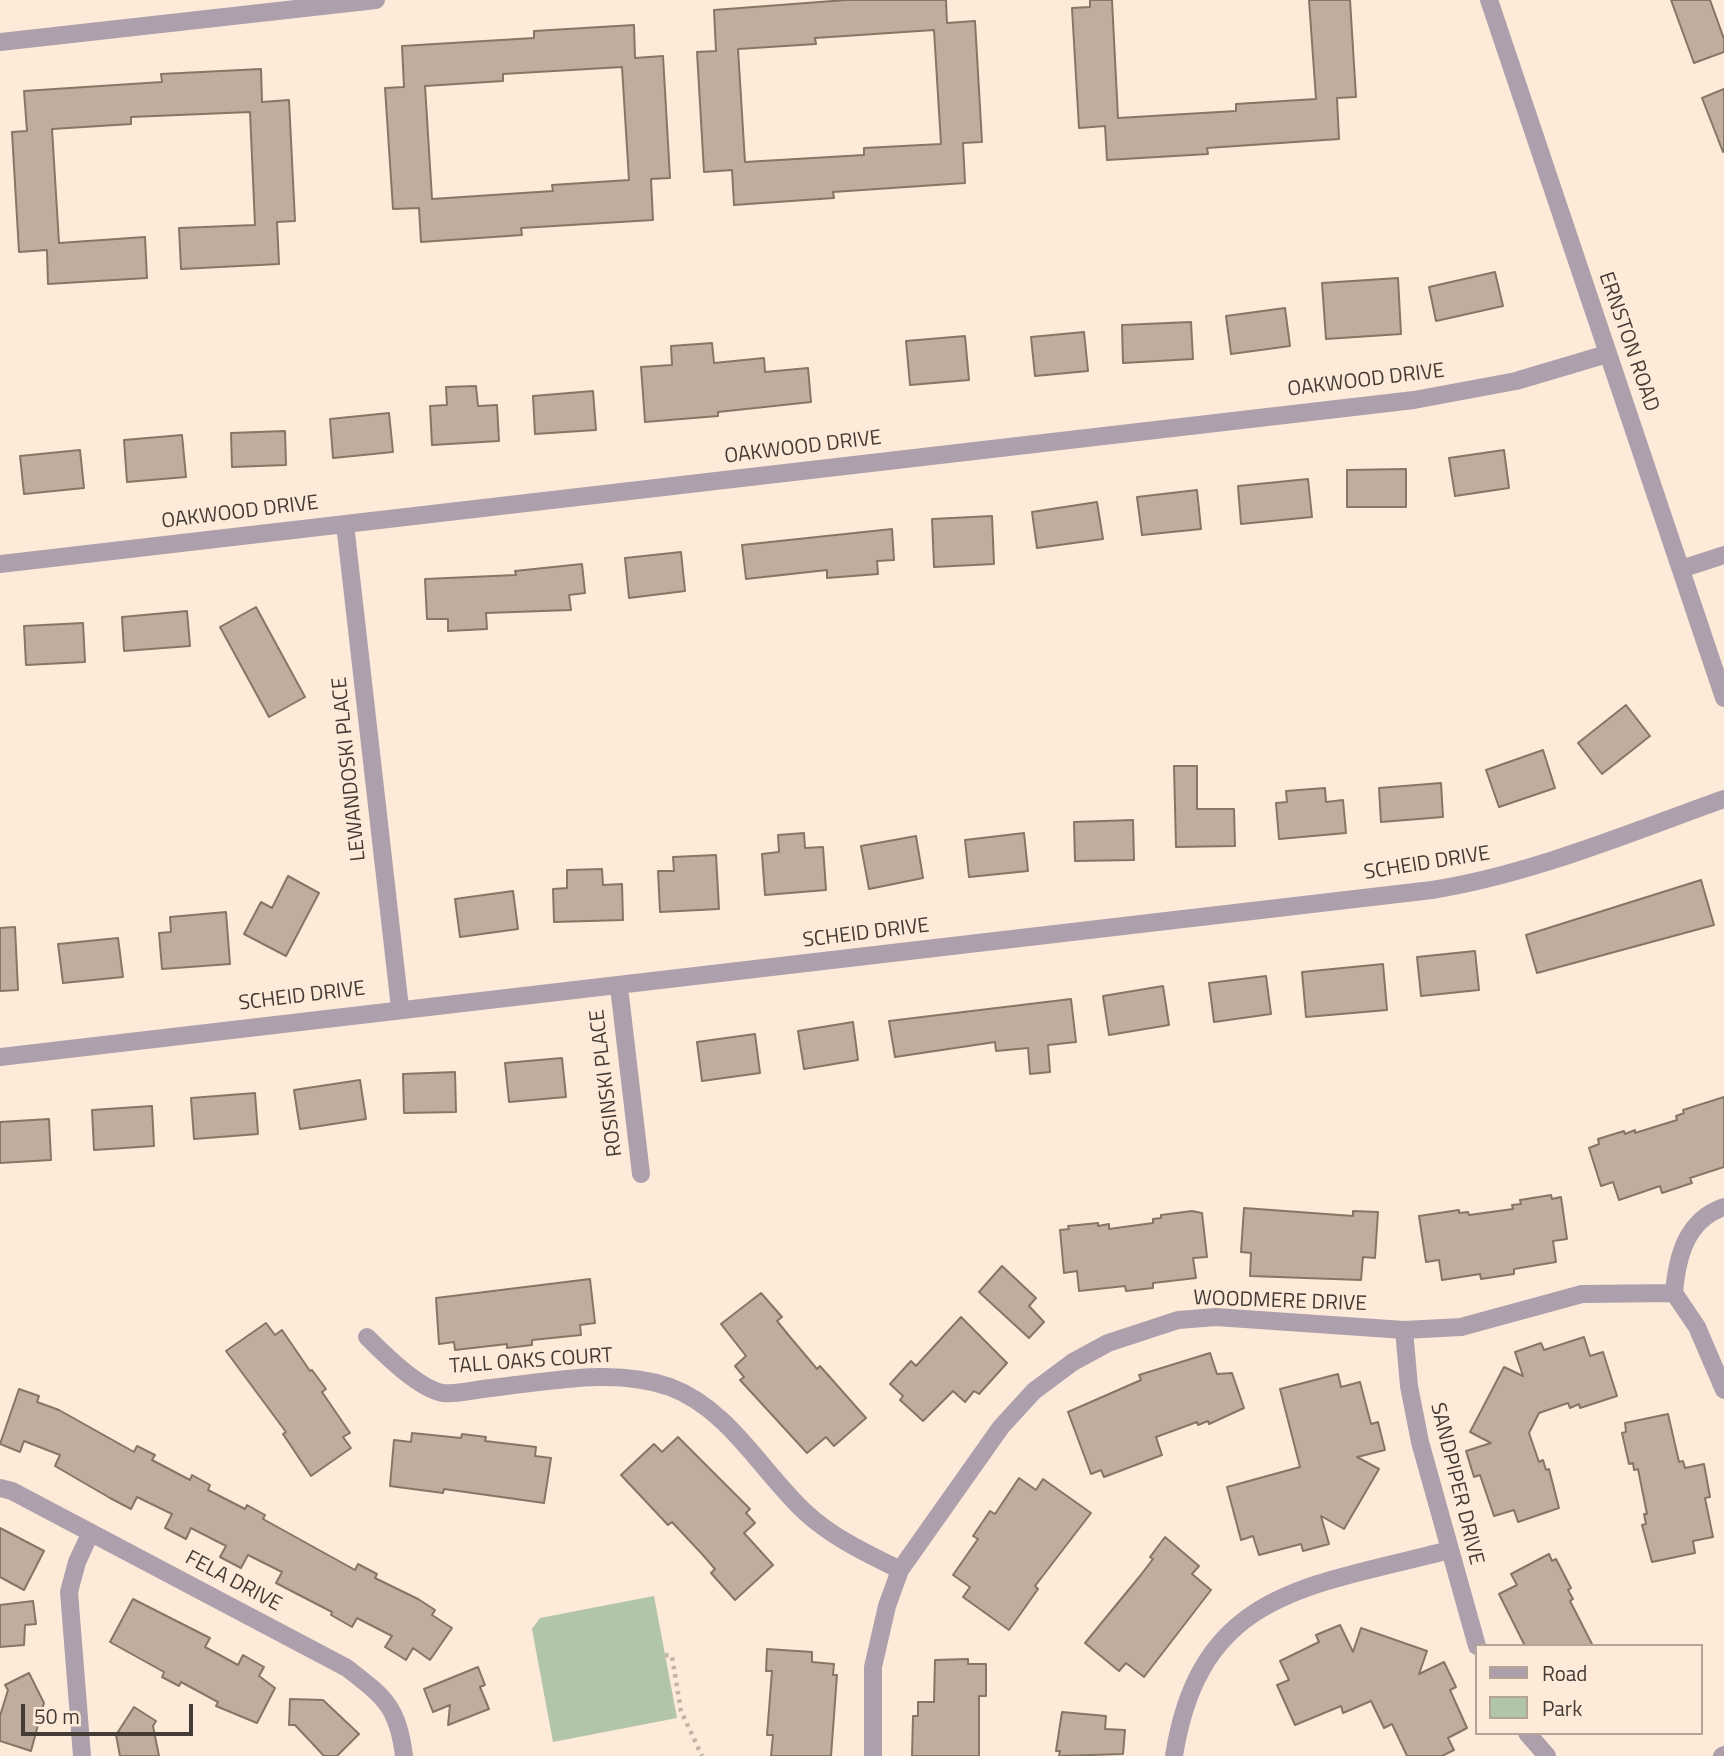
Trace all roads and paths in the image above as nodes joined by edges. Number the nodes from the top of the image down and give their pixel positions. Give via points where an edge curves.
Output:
1 (376, 0) edge
2 (1489, 0) edge
3 (0, 42) edge
4 (1607, 354) junction
5 (345, 524) junction
6 (1724, 555) edge
7 (0, 564) edge
8 (1681, 569) junction
9 (1724, 698) edge
10 (1724, 799) edge
11 (619, 986) junction
12 (400, 1008) junction
13 (0, 1057) edge
14 (641, 1174) dead end
15 (1724, 1207) edge
16 (1674, 1293) junction
17 (1404, 1331) junction
18 (366, 1337) dead end
19 (1724, 1390) edge
20 (0, 1488) edge
21 (90, 1534) junction
22 (1448, 1550) junction
23 (900, 1570) junction
24 (1476, 1644) edge
25 (665, 1655) dead end
26 (1529, 1735) edge
27 (82, 1756) edge
28 (404, 1756) edge
29 (702, 1756) edge
30 (873, 1756) edge
31 (1174, 1756) edge
32 (1547, 1756) edge

1 - 3 street
2 - 4 street, ERNSTON ROAD
4 - 5 street, OAKWOOD DRIVE via 1516,381 1414,400
4 - 8 street, ERNSTON ROAD
5 - 7 street, OAKWOOD DRIVE
5 - 12 street, LEWANDOSKI PLACE
6 - 8 street
8 - 9 street, ERNSTON ROAD
10 - 11 street, SCHEID DRIVE via 1475,883
11 - 12 street, SCHEID DRIVE
11 - 14 street, ROSINSKI PLACE
12 - 13 street, SCHEID DRIVE
15 - 16 street via 1711,1212 1690,1233 1677,1259
16 - 17 street, WOODMERE DRIVE via 1582,1294 1461,1327
16 - 19 street via 1697,1327
17 - 22 street, SANDPIPER DRIVE via 1409,1386
17 - 23 street, WOODMERE DRIVE via 1216,1317 1178,1321 1108,1343 1034,1391 993,1437
18 - 23 street, TALL OAKS COURT via 399,1368 442,1393 600,1378 636,1379 670,1387 695,1399 726,1425 830,1534
20 - 21 street, FELA DRIVE
21 - 27 street via 69,1592
21 - 28 street, FELA DRIVE via 347,1668 387,1700
22 - 24 street, SANDPIPER DRIVE
22 - 31 street via 1303,1589 1240,1620 1199,1668 1178,1728
23 - 30 street, WOODMERE DRIVE via 873,1667
25 - 29 path via 672,1656 681,1711
26 - 32 street

